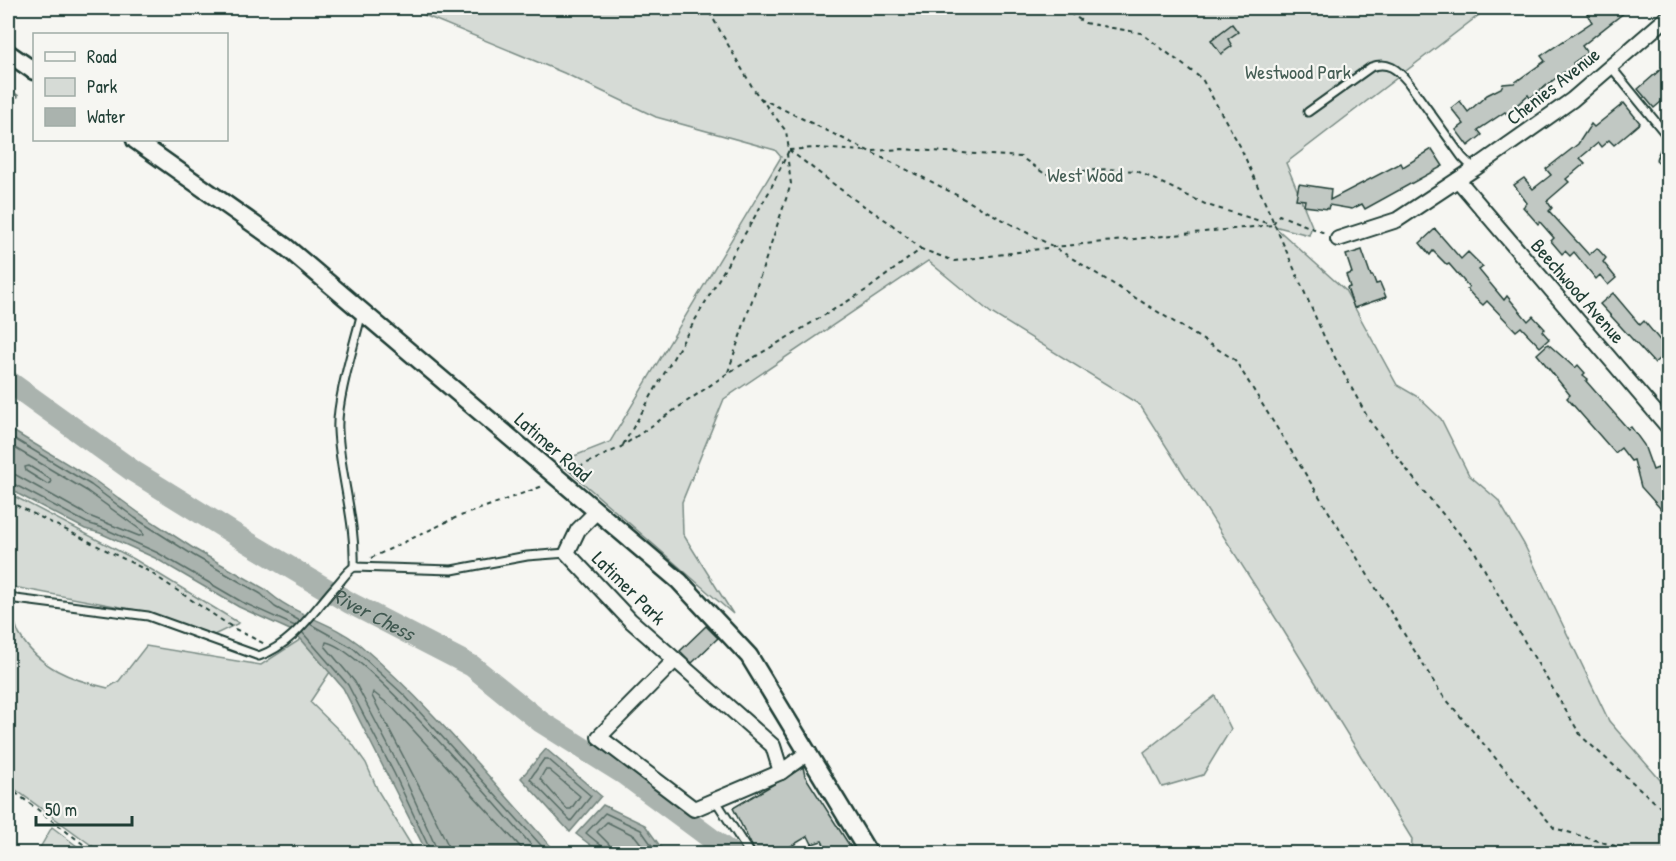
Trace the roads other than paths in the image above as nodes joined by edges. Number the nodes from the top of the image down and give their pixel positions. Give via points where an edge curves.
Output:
1 (1668, 17) edge
2 (8, 53) edge
3 (1611, 67) junction
4 (33, 70) edge
5 (1308, 112) dead end
6 (1668, 137) edge
7 (136, 141) edge
8 (1668, 144) edge
9 (1661, 159) dead end
10 (1474, 170) junction
11 (1458, 180) junction
12 (1338, 238) road end
13 (362, 312) junction
14 (1668, 427) edge
15 (596, 512) junction
16 (567, 553) junction
17 (354, 567) junction
18 (8, 597) edge
19 (675, 660) junction
20 (809, 753) junction
21 (781, 772) junction
22 (716, 801) junction
23 (750, 854) edge
24 (869, 854) edge

1 - 3 street, Chenies Avenue
2 - 4 street
3 - 6 lane
3 - 10 street, Chenies Avenue
5 - 10 lane via 1371,67 1390,66 1408,82
7 - 13 street, Latimer Road via 286,248
8 - 9 lane
10 - 11 street, Chenies Avenue
11 - 12 street, Chenies Avenue via 1397,220
11 - 14 street, Beechwood Avenue
13 - 15 street, Latimer Road
13 - 17 lane via 338,428 342,480 353,526
15 - 16 street, Latimer Park via 578,531
15 - 20 street, Latimer Road via 679,581 749,656
16 - 17 lane via 452,570
16 - 19 street, Latimer Park via 630,620
17 - 18 lane via 343,574 291,639 259,656 148,616
19 - 21 street, Latimer Park via 773,747
19 - 22 street via 599,737 694,809
20 - 21 street
20 - 24 street, Latimer Road
21 - 22 street
22 - 23 lane

